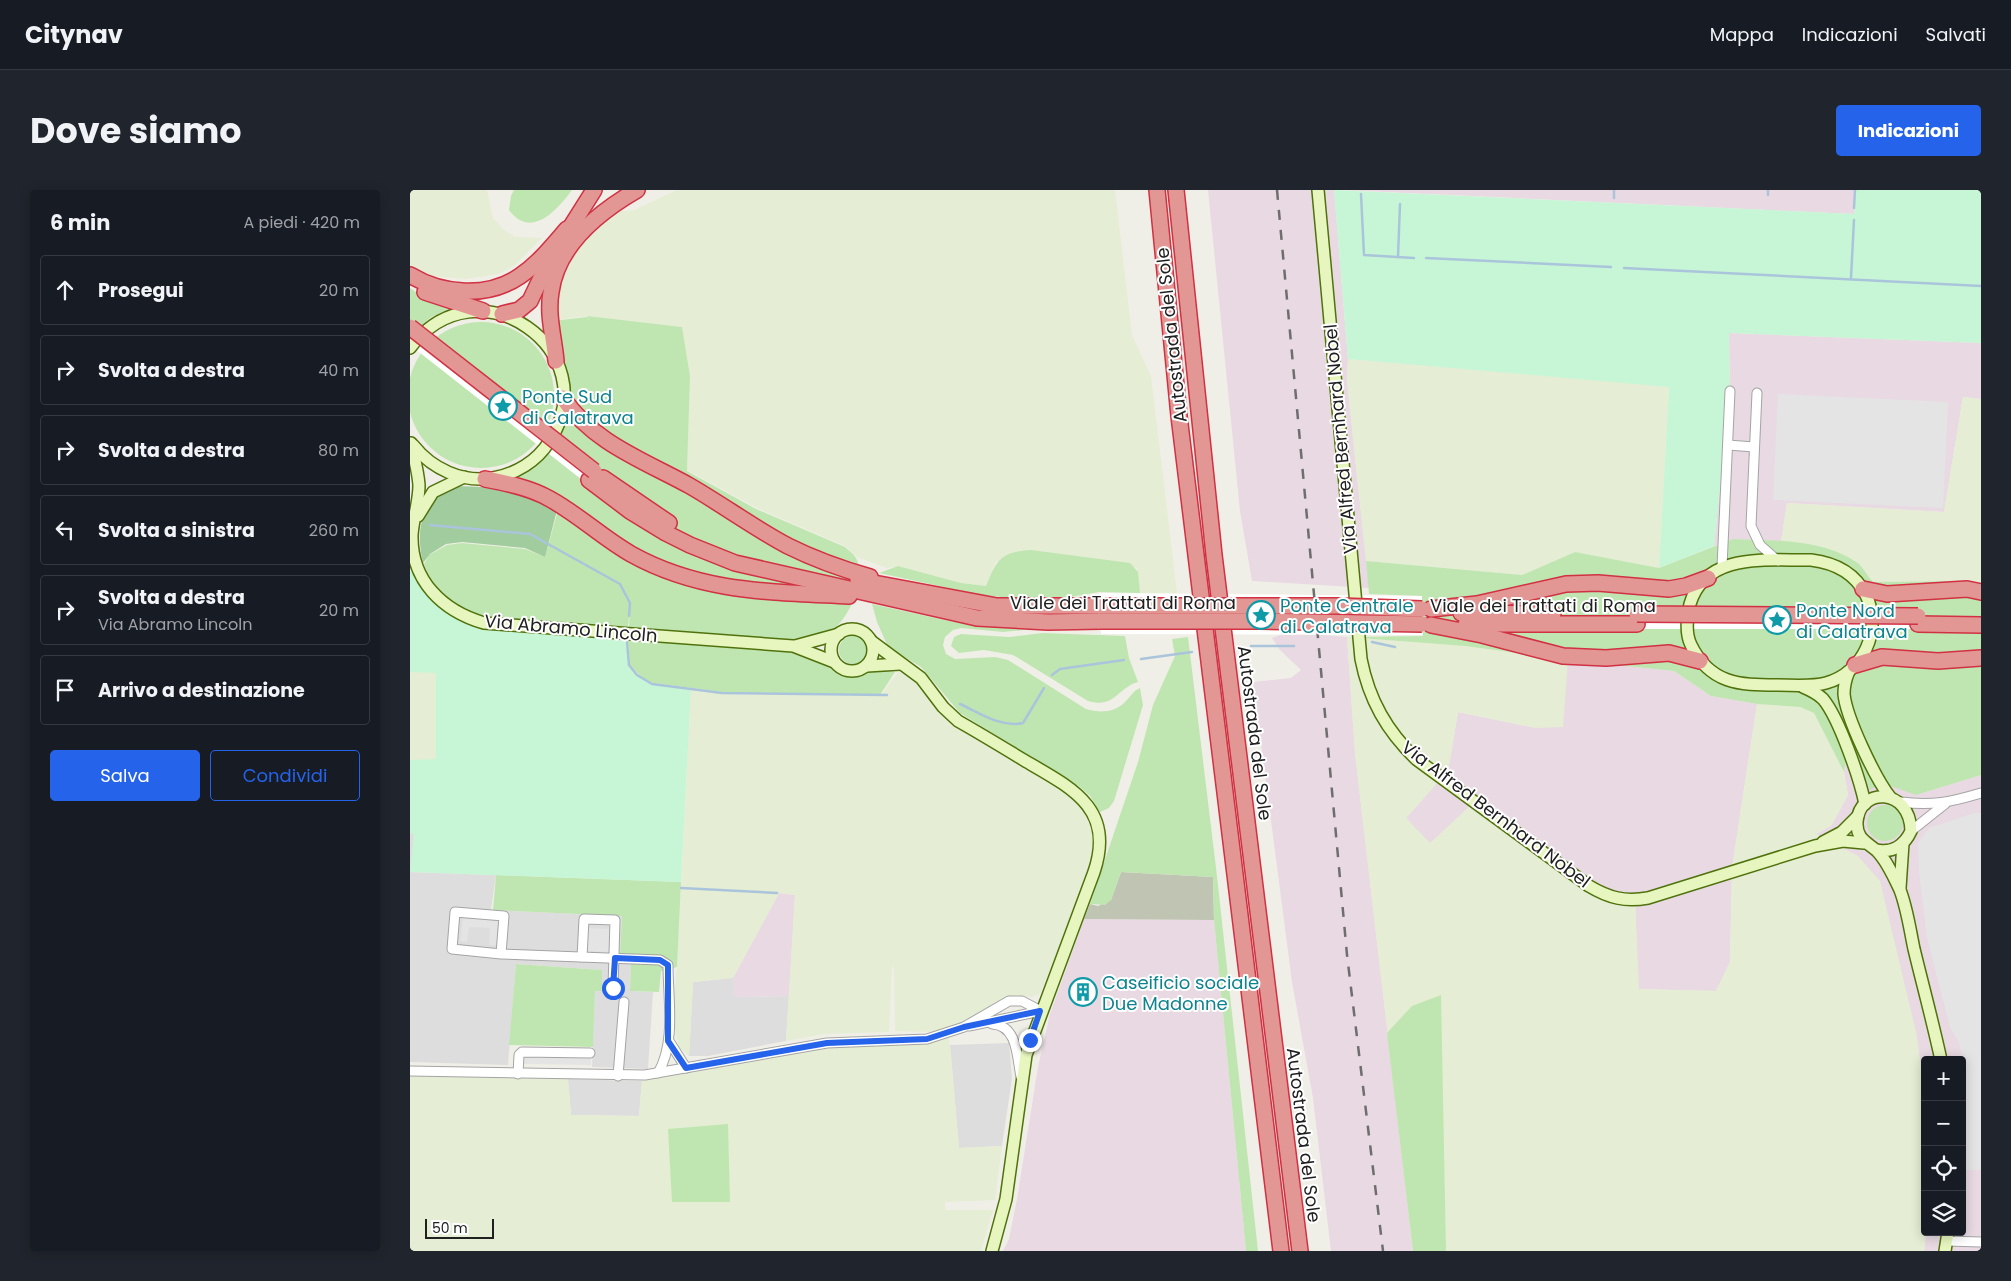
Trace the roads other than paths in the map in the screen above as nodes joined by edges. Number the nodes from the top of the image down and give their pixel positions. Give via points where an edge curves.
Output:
1 (594, 190) edge
2 (637, 190) edge
3 (1148, 190) edge
4 (1157, 190) edge
5 (1176, 190) edge
6 (1182, 190) edge
7 (1318, 190) edge
8 (568, 229) junction
9 (1162, 248) junction
10 (1182, 262) junction
11 (410, 275) edge
12 (410, 283) edge
13 (483, 311) junction
14 (502, 314) junction
15 (410, 327) edge
16 (410, 340) edge
17 (410, 348) edge
18 (556, 361) junction
19 (1730, 391) dead end
20 (1757, 393) dead end
21 (563, 398) junction
22 (411, 442) edge
23 (1728, 445) junction
24 (1754, 447) junction
25 (592, 476) junction
26 (464, 478) junction
27 (485, 479) junction
28 (414, 522) junction
29 (1778, 561) junction
30 (1722, 567) junction
31 (1708, 578) junction
32 (896, 586) junction
33 (1863, 589) junction
34 (1981, 592) edge
35 (903, 602) junction
36 (1426, 617) junction
37 (1981, 618) edge
38 (1918, 620) junction
39 (1981, 625) edge
40 (839, 634) junction
41 (871, 641) junction
42 (793, 646) junction
43 (1981, 658) edge
44 (1700, 661) junction
45 (834, 662) junction
46 (900, 664) junction
47 (867, 666) junction
48 (1852, 668) junction
49 (1799, 685) junction
50 (1981, 793) edge
51 (1895, 800) junction
52 (1946, 803) junction
53 (1865, 804) junction
54 (1858, 816) junction
55 (1911, 831) junction
56 (1864, 843) junction
57 (1903, 843) junction
58 (1815, 846) junction
59 (1876, 850) junction
60 (1900, 892) junction
61 (501, 954) junction
62 (582, 957) junction
63 (615, 958) junction
64 (613, 988) dead end
65 (1045, 999) junction
66 (624, 1002) dead end
67 (1022, 1002) junction
68 (1040, 1011) junction
69 (984, 1024) junction
70 (964, 1027) junction
71 (668, 1041) junction
72 (590, 1053) dead end
73 (1940, 1056) edge
74 (686, 1068) junction
75 (410, 1071) edge
76 (658, 1073) junction
77 (518, 1074) junction
78 (618, 1076) junction
79 (1021, 1077) junction
80 (1947, 1241) edge
81 (1981, 1242) edge
82 (992, 1251) edge
83 (1281, 1251) edge
84 (1300, 1251) edge

1 - 8 highway
2 - 18 highway via 581,233 559,266 551,292 550,321
3 - 9 highway
4 - 9 highway, Autostrada del Sole
5 - 10 highway, Autostrada del Sole
6 - 10 highway
7 - 58 street, Via Alfred Bernhard Nobel via 1361,659 1376,708 1394,736 1416,759 1589,886 1612,898 1648,898
8 - 11 highway via 538,261 501,286 451,290 438,288
8 - 14 highway via 530,302 519,310
9 - 83 highway, Autostrada del Sole via 1180,425
10 - 84 highway, Autostrada del Sole via 1214,555
12 - 13 highway via 436,297
13 - 14 street
13 - 17 street via 466,312 442,320 421,335
14 - 18 street via 534,331
15 - 25 highway, Viale dei Trattati di Roma, bridge
16 - 25 highway, Viale dei Trattati di Roma
18 - 21 street via 562,379
19 - 23 street
20 - 24 street
21 - 27 street via 558,424 540,454 519,469
21 - 32 highway via 582,423 601,438 708,496 766,533 810,556
22 - 26 street via 434,466
22 - 28 street, Via Abramo Lincoln via 418,486
23 - 24 street
23 - 30 street
24 - 29 street via 1751,526 1760,545
25 - 32 highway, Viale dei Trattati di Roma via 664,520 712,543 755,558
25 - 35 highway, Viale dei Trattati di Roma via 644,520 717,556
26 - 27 street
26 - 28 street via 433,492
27 - 35 highway via 550,498 632,555 703,582 748,591
28 - 42 street, Via Abramo Lincoln via 414,558 424,582 446,606 470,619 534,628
29 - 30 street via 1740,561
29 - 33 street via 1811,560 1837,566
30 - 31 street
31 - 36 highway via 1669,589 1598,583 1566,584
31 - 44 street via 1692,599 1687,618 1690,642
32 - 36 highway, Viale dei Trattati di Roma, bridge via 998,606 1321,605
33 - 34 highway via 1887,594 1968,589
33 - 48 street via 1871,608 1872,631 1867,647
35 - 36 highway, Viale dei Trattati di Roma, bridge via 986,619 1100,622
36 - 38 highway, Viale dei Trattati di Roma
36 - 44 highway via 1562,656 1606,658 1669,653
37 - 38 highway, Viale dei Trattati di Roma
38 - 39 highway, Viale dei Trattati di Roma
40 - 41 street, Via Abramo Lincoln via 849,629 860,630
40 - 42 street, Via Abramo Lincoln
40 - 45 street via 831,647
41 - 46 street, Via Abramo Lincoln
41 - 47 street via 873,654
42 - 45 street, Via Abramo Lincoln
43 - 48 highway via 1938,661 1882,657
44 - 49 street via 1716,675 1737,684
45 - 47 street, Via Abramo Lincoln via 850,672
46 - 47 street, Via Abramo Lincoln
46 - 65 street, Via Abramo Lincoln via 921,678 958,721 1075,791 1093,812 1100,834 1100,854
48 - 49 street via 1823,684
48 - 51 street via 1844,691 1847,705 1877,779
49 - 53 street via 1816,693 1832,713 1861,784
50 - 52 street
51 - 52 street via 1924,805
51 - 53 street via 1877,797
51 - 55 street via 1908,810
52 - 55 street
53 - 54 street
54 - 56 street via 1857,830
54 - 58 street, Via Alfred Bernhard Nobel via 1842,832
55 - 57 street
56 - 58 street, Via Alfred Bernhard Nobel via 1843,841
56 - 59 street
57 - 59 street via 1888,851
57 - 60 street
59 - 60 street via 1887,864
60 - 73 street
61 - 61 street via 504,916 455,912 452,949
61 - 62 street
62 - 63 street
62 - 63 street via 584,919 615,920
63 - 64 street
63 - 71 street via 660,960 668,965
65 - 67 street
65 - 68 street, Via Abramo Lincoln
66 - 78 street
67 - 68 street
67 - 70 street via 1010,1001
68 - 69 street
68 - 79 street, Via Abramo Lincoln
69 - 70 street
69 - 79 street via 1000,1025 1010,1031
70 - 74 street via 927,1039 827,1043
71 - 74 street
71 - 76 street via 665,1061
72 - 77 street via 522,1052
74 - 76 street
75 - 77 street
76 - 78 street
77 - 78 street
79 - 82 street, Via Abramo Lincoln via 1006,1199
80 - 81 street

